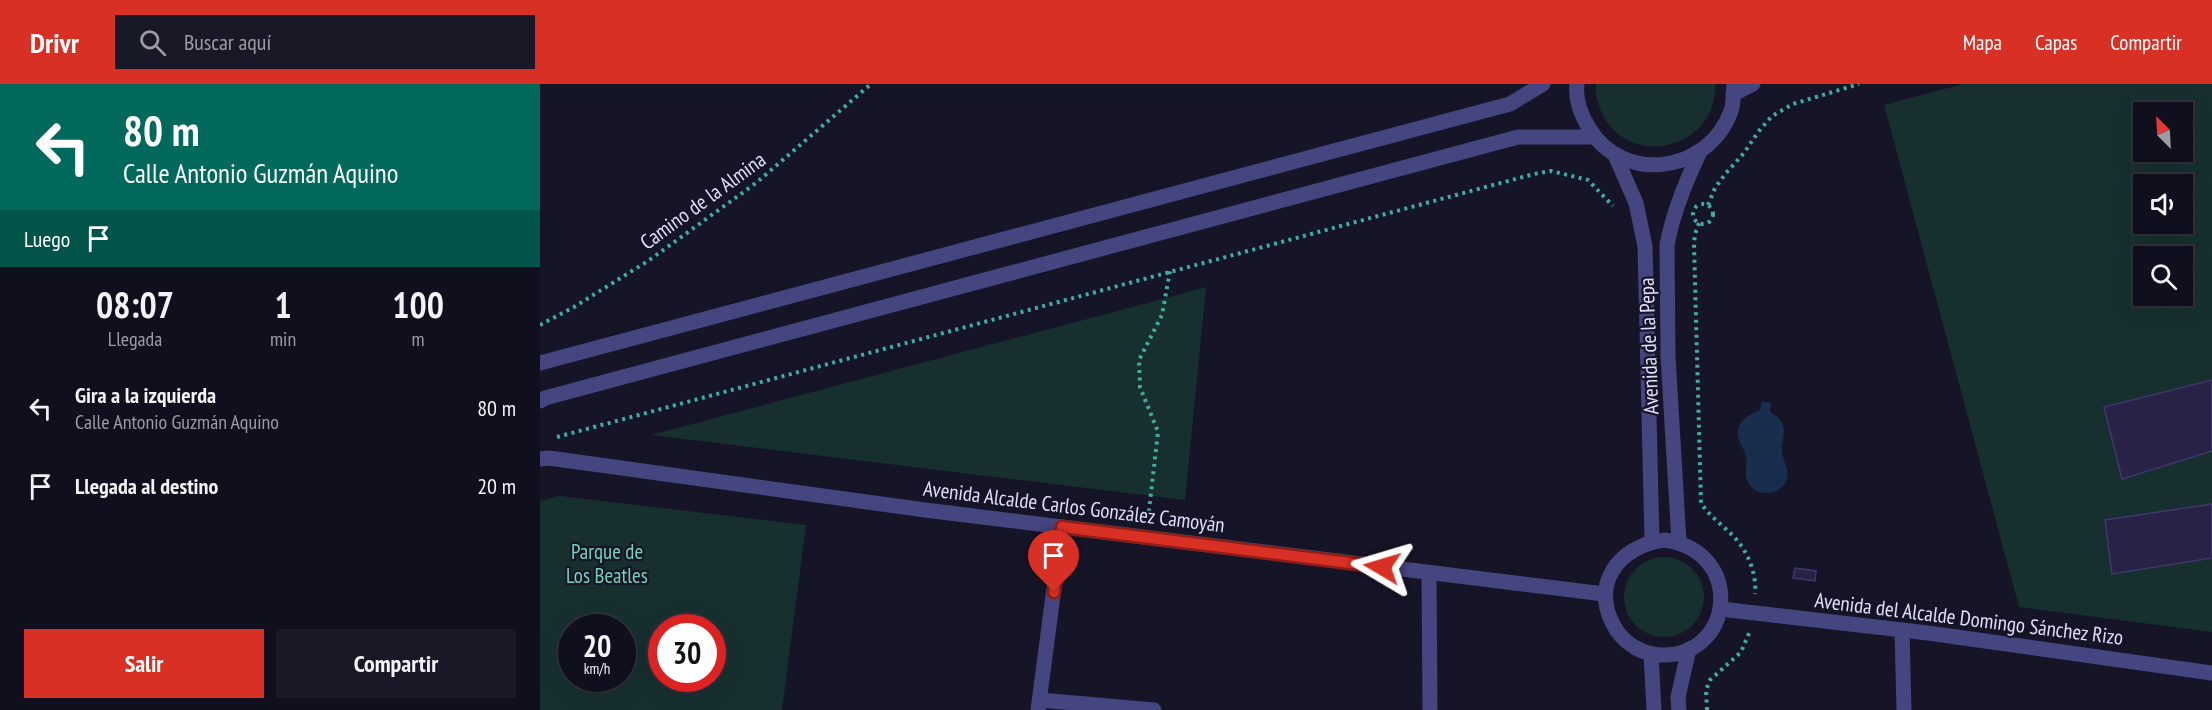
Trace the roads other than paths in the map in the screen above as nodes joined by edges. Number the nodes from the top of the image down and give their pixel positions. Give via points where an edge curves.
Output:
1 (1544, 84) edge
2 (1577, 84) edge
3 (1753, 84) edge
4 (1733, 89) edge
5 (1594, 137) junction
6 (1699, 154) junction
7 (1615, 155) junction
8 (540, 363) edge
9 (540, 401) edge
10 (544, 458) edge
11 (1062, 527) junction
12 (1652, 541) junction
13 (1679, 542) junction
14 (1429, 573) junction
15 (1604, 594) junction
16 (1721, 609) junction
17 (1902, 630) junction
18 (1689, 649) junction
19 (1651, 654) junction
20 (2212, 673) edge
21 (1039, 705) edge
22 (1154, 710) edge
23 (1430, 710) edge
24 (1654, 710) edge
25 (1679, 710) edge
26 (1904, 710) edge

1 - 8 street via 1510,104
2 - 5 street via 1582,117
3 - 4 street
4 - 6 street via 1732,110 1719,135
5 - 7 street
5 - 9 street via 1518,137
6 - 7 street via 1669,165 1641,165
6 - 13 street, Avenida de la Pepa via 1685,184 1667,245 1668,356
7 - 12 street, Avenida de la Pepa via 1636,203 1645,246
10 - 11 street, Avenida Alcalde Carlos González Camoyán
11 - 14 street, Avenida Alcalde Carlos González Camoyán
11 - 21 street
12 - 13 street
12 - 15 street via 1622,558
13 - 16 street via 1708,560 1717,575
14 - 15 street, Avenida Alcalde Carlos González Camoyán
14 - 23 street
15 - 19 street via 1612,623 1621,637
16 - 17 street, Avenida del Alcalde Domingo Sánchez Rizo
16 - 18 street via 1704,639
17 - 20 street, Avenida del Alcalde Domingo Sánchez Rizo
17 - 26 street
18 - 19 street via 1671,655
18 - 25 street via 1678,697
19 - 24 street
21 - 22 street

